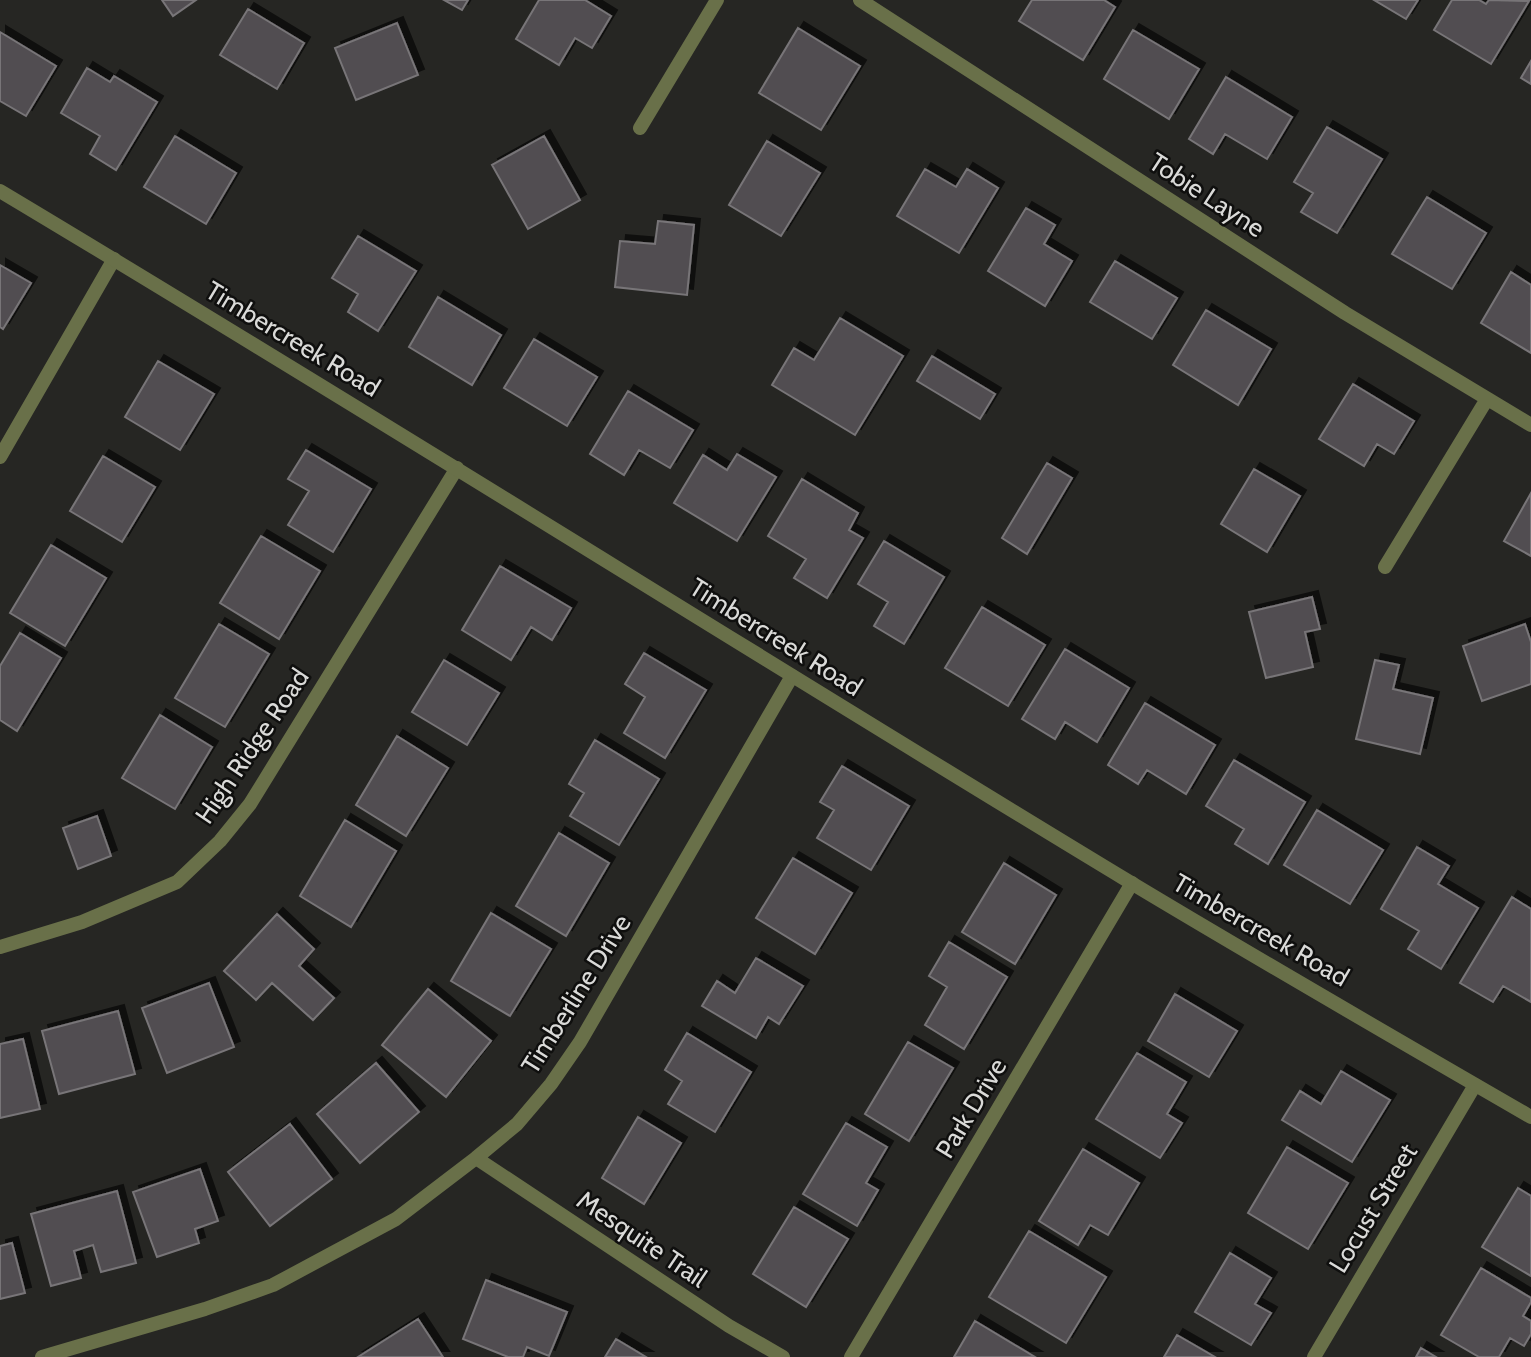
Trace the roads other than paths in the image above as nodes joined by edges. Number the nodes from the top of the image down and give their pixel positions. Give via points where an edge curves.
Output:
1 (717, 0) edge
2 (860, 0) edge
3 (640, 128) dead end
4 (0, 191) edge
5 (114, 259) junction
6 (1488, 399) junction
7 (1531, 425) edge
8 (0, 457) edge
9 (457, 468) junction
10 (1385, 567) dead end
11 (792, 676) junction
12 (1132, 883) junction
13 (0, 947) edge
14 (1475, 1085) junction
15 (1531, 1117) edge
16 (476, 1158) junction
17 (42, 1357) edge
18 (783, 1357) edge
19 (851, 1357) edge
20 (1314, 1357) edge

1 - 3 street
2 - 6 street, Tobie Layne via 1345,313
4 - 5 street, Timbercreek Road
5 - 8 street
5 - 9 street, Timbercreek Road
6 - 7 street, Tobie Layne
6 - 10 street
9 - 11 street, Timbercreek Road
9 - 13 street, High Ridge Road via 250,804 220,841 177,881 82,922
11 - 12 street, Timbercreek Road
11 - 16 street, Timberline Drive via 580,1042 517,1124
12 - 14 street, Timbercreek Road
12 - 19 street, Park Drive
14 - 15 street, Timbercreek Road
14 - 20 street, Locust Street
16 - 17 street, Timberline Drive via 396,1219 273,1285
16 - 18 street, Mesquite Trail

